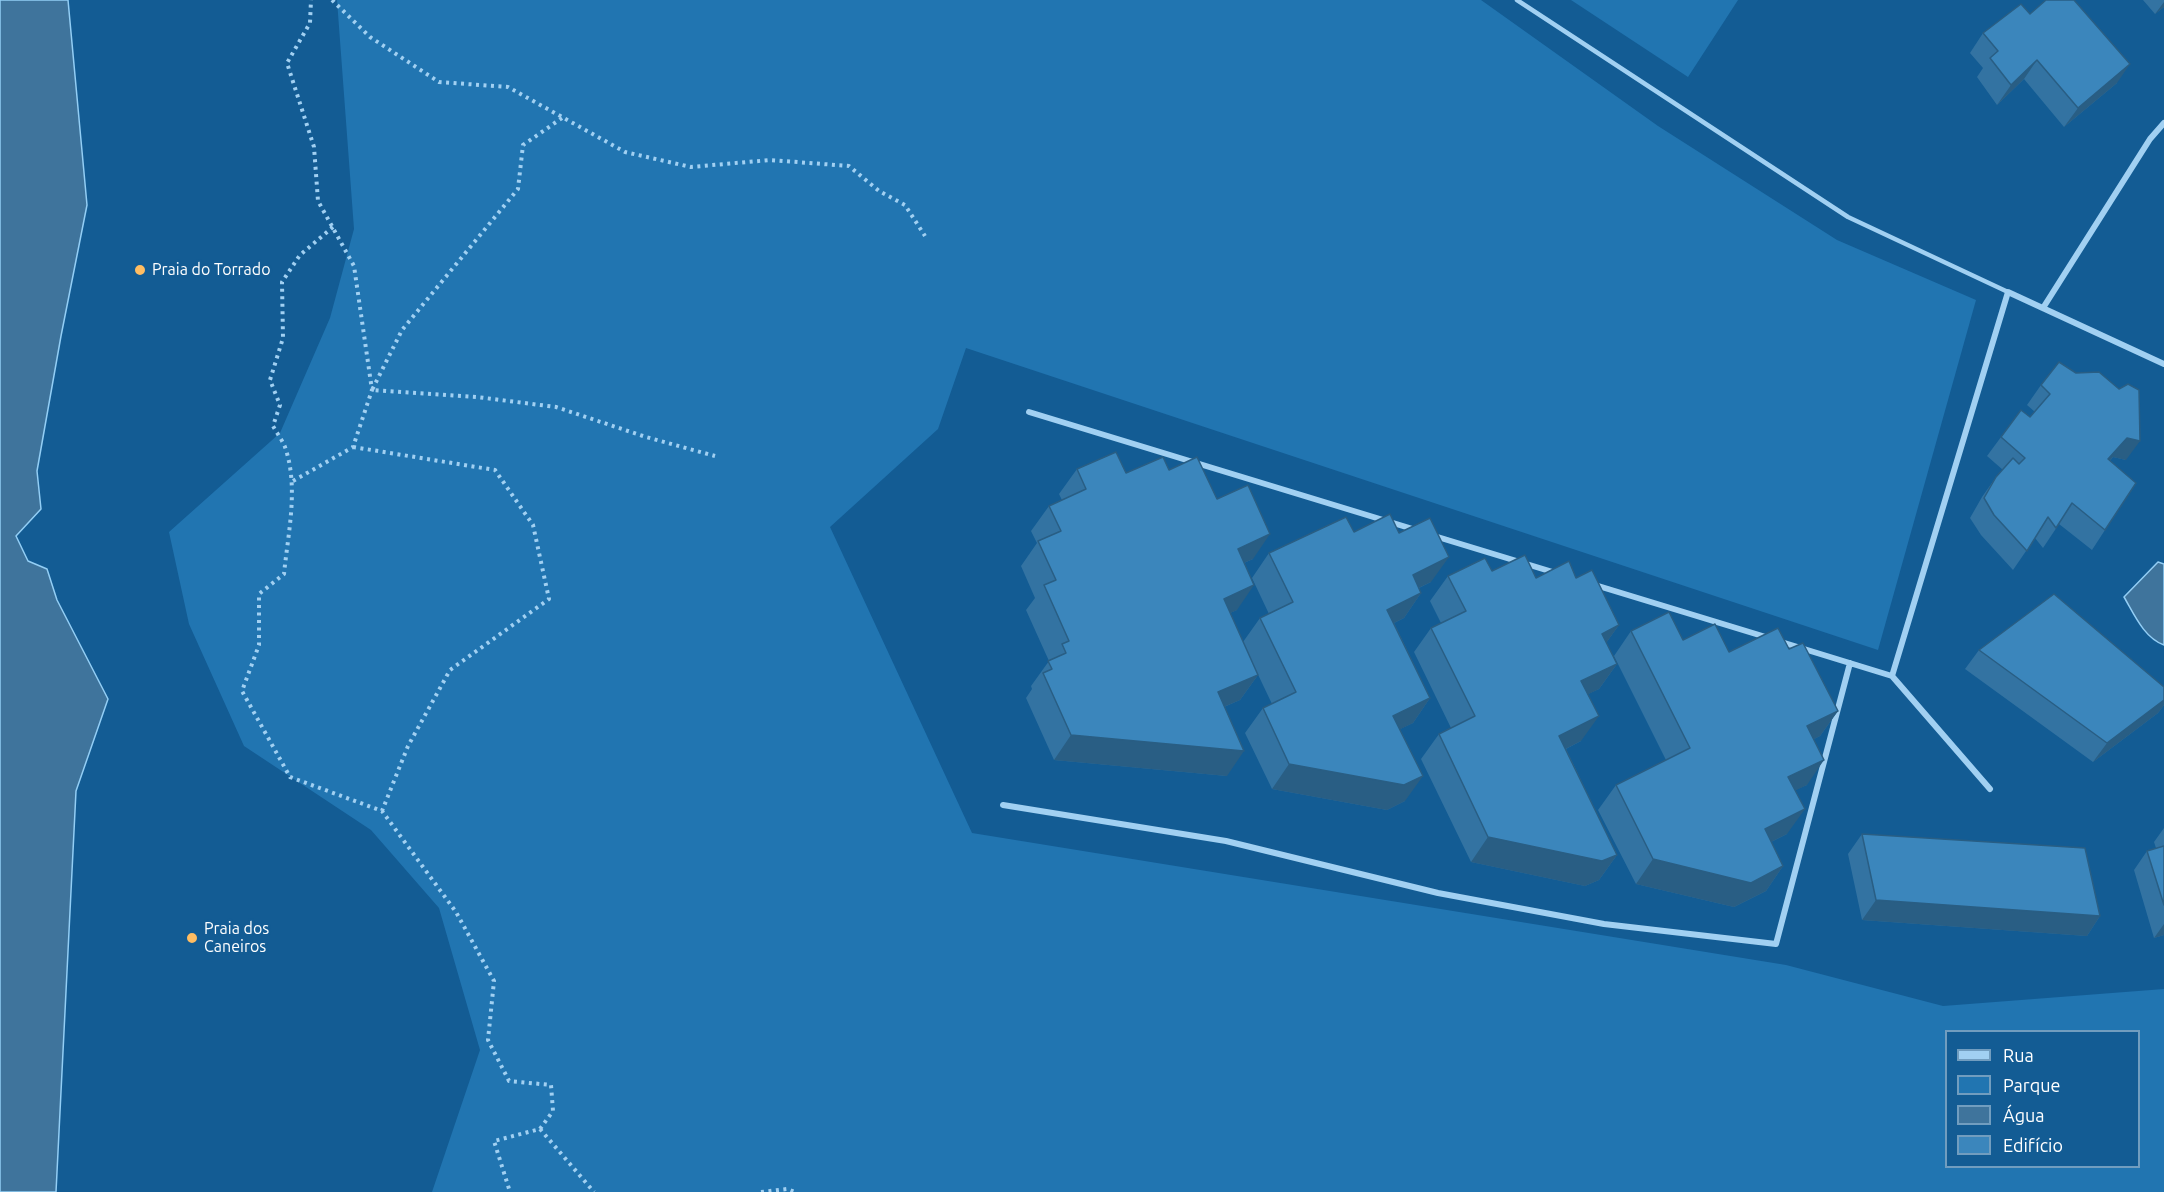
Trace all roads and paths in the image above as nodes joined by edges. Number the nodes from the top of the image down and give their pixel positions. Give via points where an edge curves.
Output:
1 (310, 0) edge
2 (332, 0) edge
3 (1516, 0) edge
4 (562, 118) junction
5 (2164, 123) edge
6 (333, 227) junction
7 (925, 236) dead end
8 (2008, 292) junction
9 (2043, 308) junction
10 (2164, 364) edge
11 (372, 390) junction
12 (1029, 412) dead end
13 (353, 447) junction
14 (715, 456) dead end
15 (293, 482) junction
16 (1565, 576) edge
17 (1588, 583) edge
18 (1850, 663) junction
19 (1892, 676) junction
20 (1989, 789) dead end
21 (1003, 805) dead end
22 (382, 811) junction
23 (540, 1129) junction
24 (510, 1192) edge
25 (594, 1192) edge
26 (760, 1192) edge
27 (795, 1192) edge

1 - 6 path via 310,23 287,63 314,147 318,201
2 - 4 path via 370,37 439,82 508,87
3 - 8 lane via 1848,217
4 - 7 path via 625,152 691,167 770,160 849,165 879,191 905,205
4 - 11 path via 523,145 518,189 402,330
5 - 9 street
6 - 11 path via 354,266
6 - 15 path via 300,255 282,282 283,338 270,380 280,405 273,426 284,446
8 - 9 street
8 - 19 street
9 - 10 street
11 - 13 path
11 - 14 path via 556,407
12 - 16 street
13 - 15 path
13 - 22 path via 495,470 533,525 549,599 450,670 408,747
15 - 22 path via 284,574 259,594 259,645 242,691 290,777
17 - 18 street
18 - 19 street
18 - 21 street via 1776,944 1604,924 1438,893 1226,841
19 - 20 street
22 - 23 path via 456,912 494,981 488,1040 509,1081 551,1085 553,1111
23 - 24 path via 494,1141
23 - 25 path
26 - 27 path

